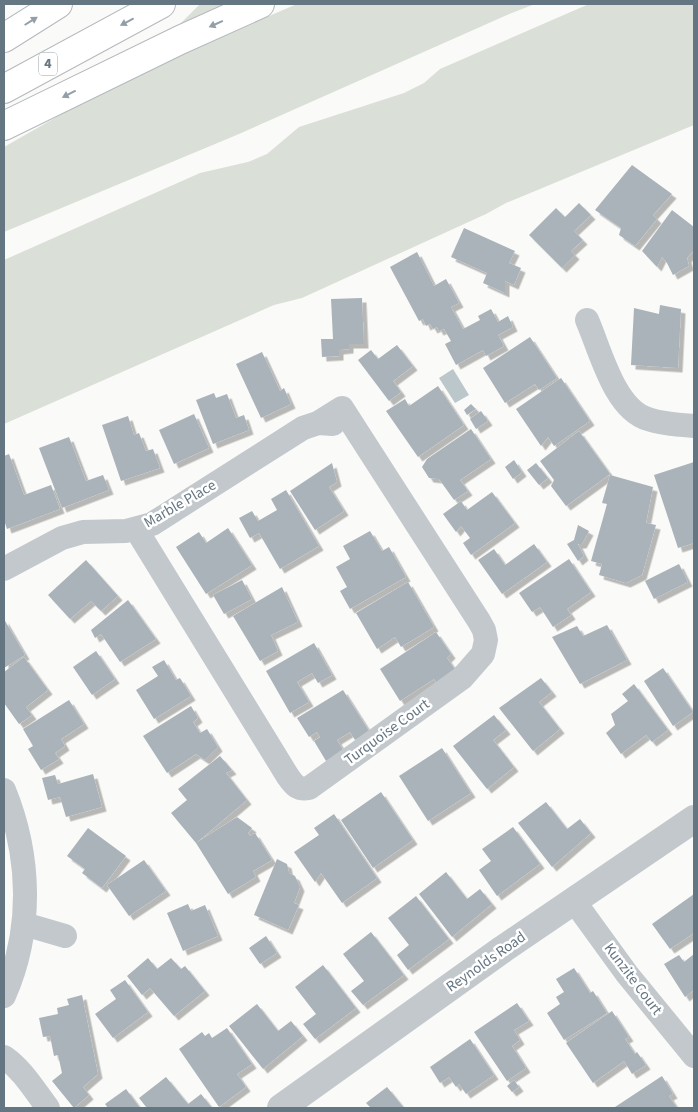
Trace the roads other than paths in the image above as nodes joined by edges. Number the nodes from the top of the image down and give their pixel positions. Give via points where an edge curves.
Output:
1 (58, 4) edge
2 (161, 4) edge
3 (260, 4) edge
4 (4, 38) edge
5 (4, 89) edge
6 (4, 126) edge
7 (587, 320) dead end
8 (342, 408) joint
9 (318, 423) junction
10 (694, 426) edge
11 (359, 435) junction
12 (136, 529) junction
13 (4, 569) edge
14 (4, 790) edge
15 (694, 819) edge
16 (574, 901) junction
17 (24, 924) junction
18 (65, 936) dead end
19 (4, 996) edge
20 (694, 1056) edge
21 (4, 1057) edge
22 (48, 1108) edge
23 (281, 1108) edge

4 -> 1 highway
2 -> 5 highway, 4
3 -> 6 highway
7 - 10 street via 612,383 638,414 648,419
8 - 9 street, Marble Place
8 - 11 street, Turquoise Court
9 - 11 street, Marble Place via 338,424
9 - 12 street, Marble Place via 303,428 152,524
11 - 12 street, Turquoise Court via 479,621 486,640 483,654 462,678 309,788 294,785 287,775
12 - 13 street, Marble Place via 83,532 62,538
14 - 17 street via 15,821 23,865
15 - 16 street, Reynolds Road
16 - 20 street, Kunzite Court via 627,974
16 - 23 street, Reynolds Road
17 - 18 street
17 - 19 street via 23,938
21 - 22 street

